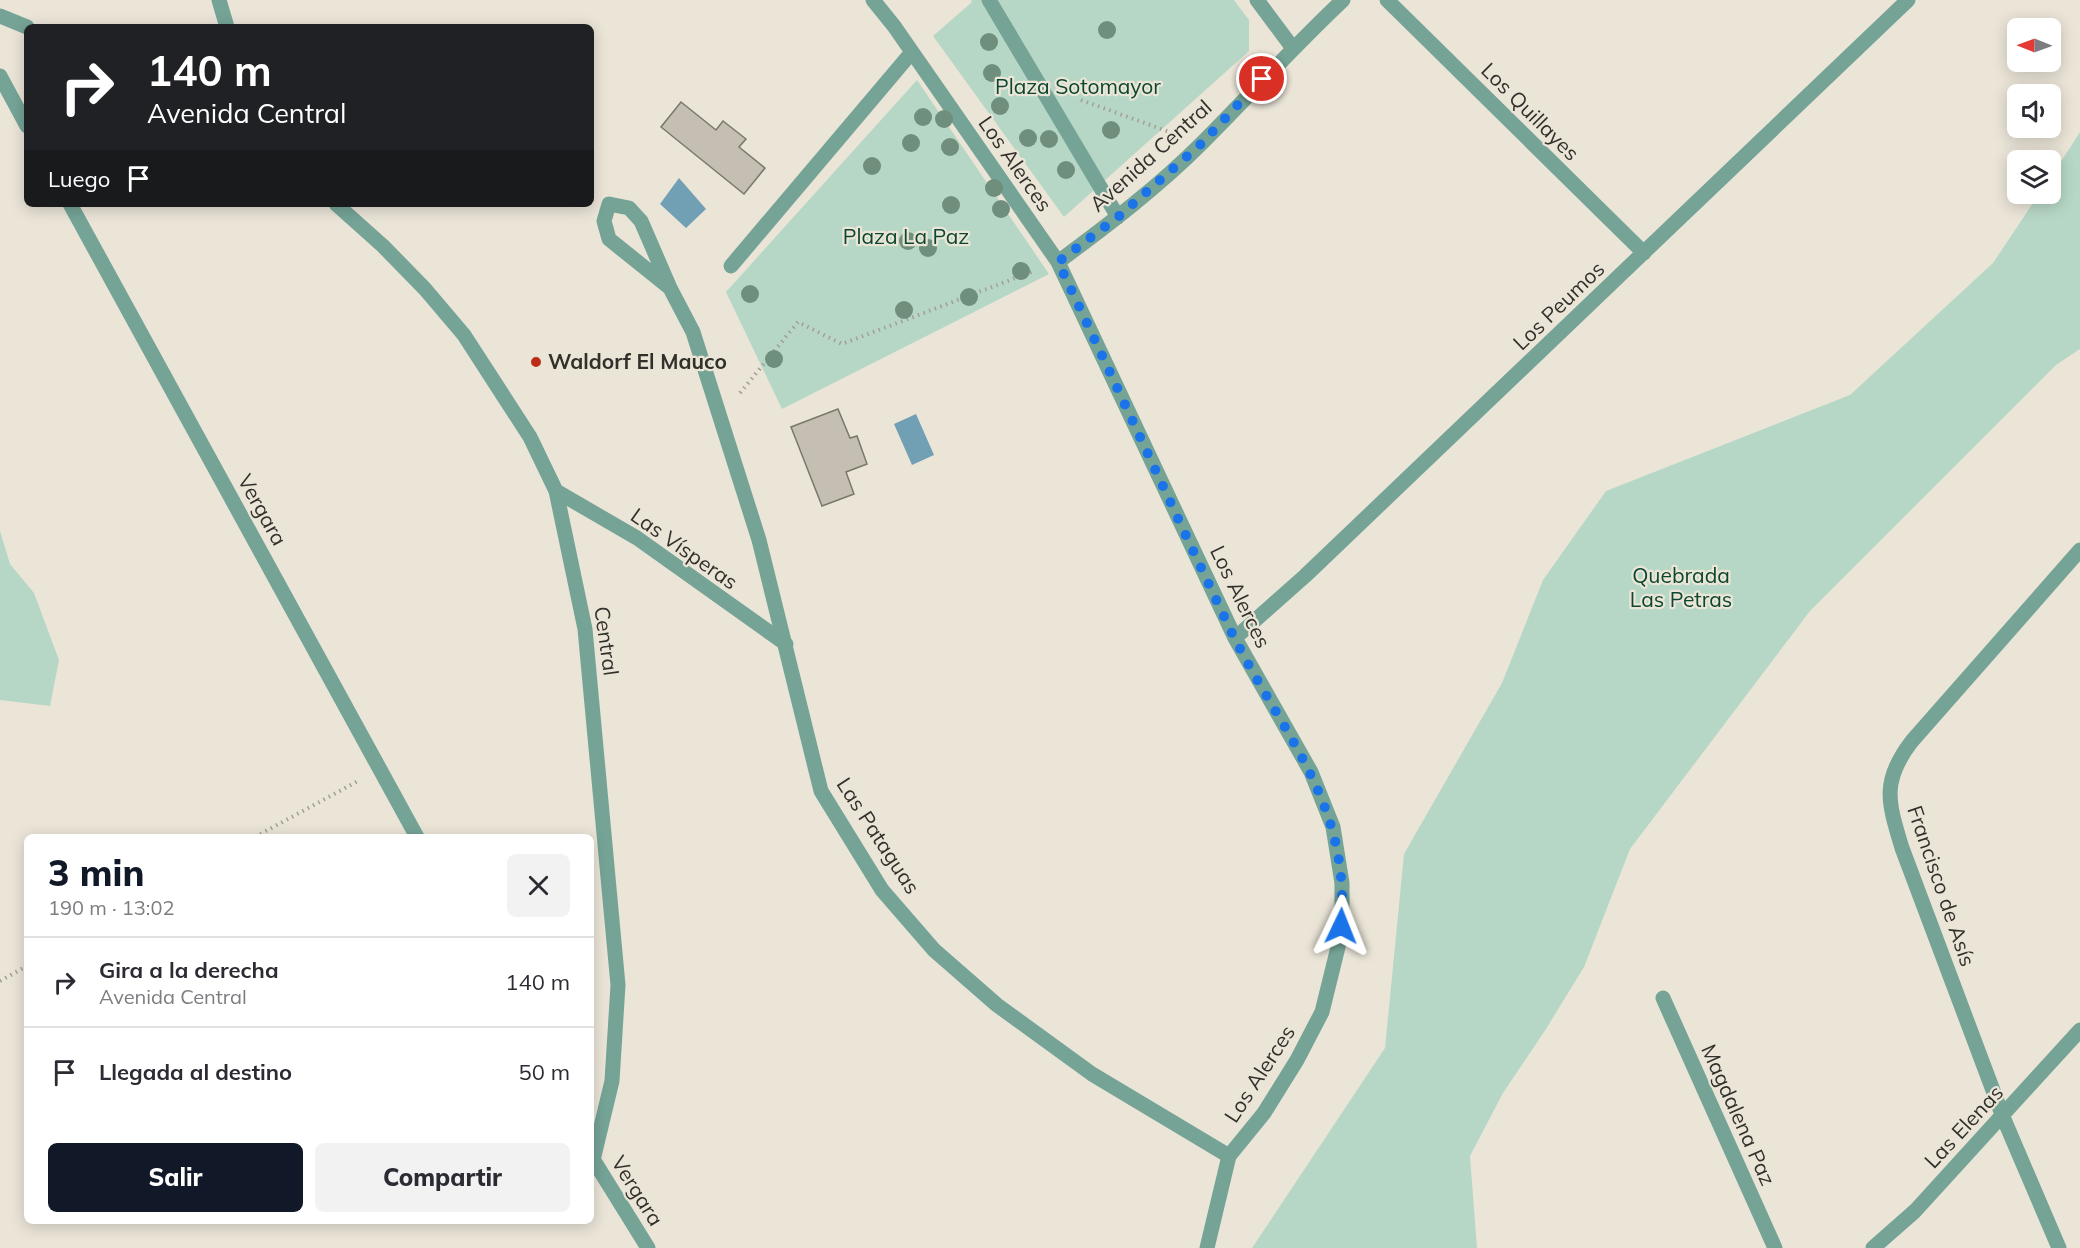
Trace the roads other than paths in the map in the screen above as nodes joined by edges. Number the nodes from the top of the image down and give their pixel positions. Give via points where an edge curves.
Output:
1 (219, 0) edge
2 (873, 0) edge
3 (989, 0) edge
4 (1257, 0) edge
5 (1343, 0) edge
6 (1387, 0) edge
7 (1908, 0) edge
8 (0, 16) edge
9 (226, 24) edge
10 (24, 26) edge
11 (1292, 47) junction
12 (912, 52) junction
13 (0, 76) edge
14 (24, 120) edge
15 (72, 207) edge
16 (339, 207) edge
17 (1118, 217) junction
18 (1644, 253) junction
19 (1058, 262) junction
20 (731, 266) dead end
21 (670, 288) junction
22 (556, 491) junction
23 (2080, 550) edge
24 (1235, 638) junction
25 (786, 644) junction
26 (415, 834) edge
27 (1663, 998) dead end
28 (2080, 1030) edge
29 (2003, 1117) junction
30 (594, 1150) edge
31 (1229, 1156) junction
32 (594, 1161) edge
33 (648, 1248) edge
34 (1207, 1248) edge
35 (1775, 1248) edge
36 (1873, 1248) edge
37 (2059, 1248) edge

1 - 9 street
2 - 12 street, Los Alerces
3 - 17 street
4 - 11 street
5 - 11 street, Avenida Central
6 - 18 street, Los Quillayes
7 - 18 street, Los Peumos
8 - 10 street
11 - 17 street, Avenida Central via 1201,144
12 - 19 street, Los Alerces
12 - 20 street
13 - 14 street
15 - 26 street, Vergara
16 - 22 street, Central via 404,267 464,336 530,437
17 - 19 street, Avenida Central
18 - 24 street, Los Peumos
19 - 24 street, Los Alerces
21 - 21 street, Las Pataguas via 609,239 604,221 609,204 629,208 641,220
21 - 25 street, Las Pataguas via 693,332 759,540
22 - 25 street, Las Vísperas via 637,538
22 - 30 street, Central via 585,629 618,985 612,1080
23 - 29 street, Francisco de Asís via 1895,762 1889,790 1902,848
24 - 31 street, Los Alerces via 1323,799 1339,856 1342,912 1340,939 1322,1012 1264,1113
25 - 31 street, Las Pataguas via 821,791 882,890 934,950 997,1005 1092,1074
27 - 35 street, Magdalena Paz
28 - 29 street, Las Elenas
29 - 36 street, Las Elenas via 1915,1211
29 - 37 street, Francisco de Asís
31 - 34 street, Los Alerces
32 - 33 street, Vergara

